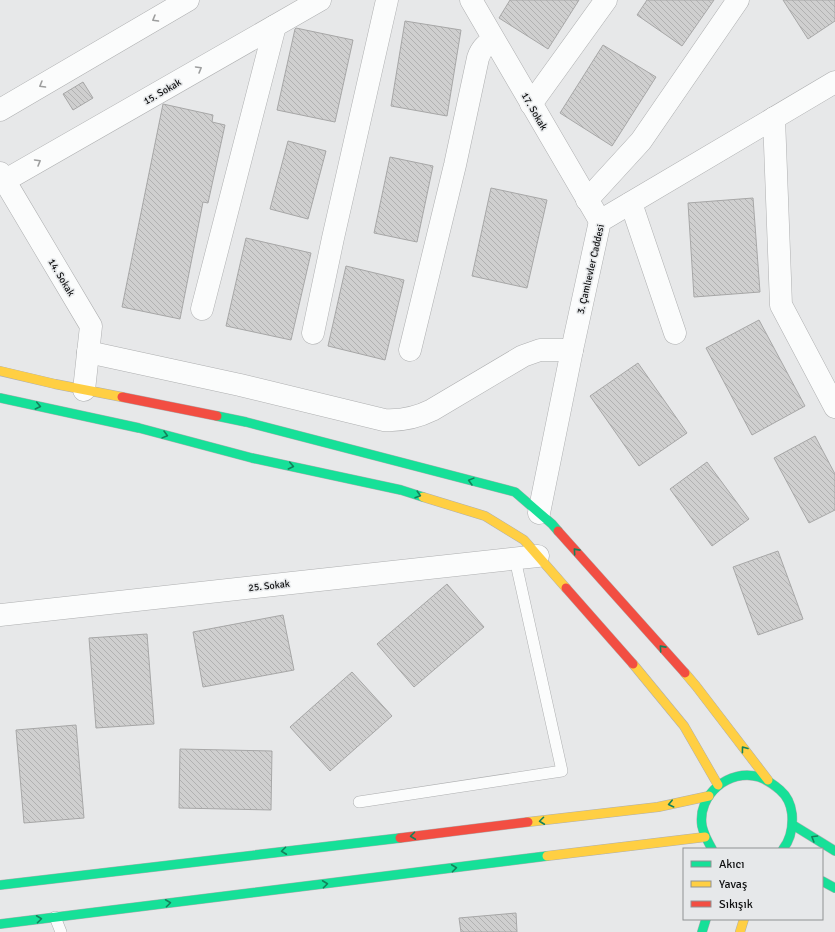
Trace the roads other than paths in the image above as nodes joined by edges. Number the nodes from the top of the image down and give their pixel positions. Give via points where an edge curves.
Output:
1 (188, 0) edge
2 (320, 0) edge
3 (387, 0) edge
4 (471, 0) edge
5 (606, 0) edge
6 (738, 0) edge
7 (275, 26) junction
8 (494, 41) junction
9 (835, 82) edge
10 (531, 104) junction
11 (0, 110) edge
12 (774, 118) junction
13 (3, 184) edge
14 (587, 200) junction
15 (631, 203) junction
16 (600, 222) junction
17 (202, 309) dead end
18 (312, 333) dead end
19 (675, 333) dead end
20 (410, 350) dead end
21 (572, 350) junction
22 (88, 352) junction
23 (0, 371) edge
24 (84, 390) junction
25 (0, 398) edge
26 (835, 407) edge
27 (539, 513) junction
28 (538, 556) junction
29 (515, 559) junction
30 (0, 615) edge
31 (768, 780) junction
32 (718, 785) junction
33 (709, 796) junction
34 (359, 802) dead end
35 (793, 825) junction
36 (705, 837) junction
37 (711, 848) edge
38 (784, 848) edge
39 (835, 851) edge
40 (823, 882) edge
41 (0, 885) edge
42 (835, 888) edge
43 (55, 917) junction
44 (706, 920) edge
45 (744, 920) edge
46 (0, 924) edge
47 (61, 932) edge
48 (702, 932) edge
49 (740, 932) edge

1 -> 11 street
2 - 7 street, 15. Sokak
3 - 18 street
4 - 8 street, 17. Sokak
5 - 10 street
6 - 14 street via 641,141
13 -> 7 street, 15. Sokak
7 - 17 street
8 - 10 street, 17. Sokak
8 - 20 street via 485,45 478,58
9 - 12 street, 3. Çamlıevler Caddesi
10 - 14 street, 17. Sokak
12 - 15 street, 3. Çamlıevler Caddesi
12 - 26 street via 781,305
13 - 22 street, 14. Sokak via 91,326
14 - 16 street, 17. Sokak
15 - 16 street, 3. Çamlıevler Caddesi
15 - 19 street
16 - 21 street, 3. Çamlıevler Caddesi
21 - 22 street via 540,350 522,356 432,410 420,416 396,420 384,420
21 - 27 street, 3. Çamlıevler Caddesi
22 - 24 street, 14. Sokak
23 - 24 main road
27 -> 24 main road via 515,492 246,422
25 -> 28 main road via 139,428 252,458 401,490 485,516 524,540
31 -> 27 main road via 696,686 552,524
28 - 29 street, 25. Sokak
28 - 32 main road via 684,726
29 - 30 street, 25. Sokak
29 - 34 lane via 562,771
31 - 32 main road via 742,775
31 - 35 main road via 787,798
32 - 33 main road
33 - 36 main road via 703,809
33 -> 41 main road via 658,807
35 - 38 main road
39 -> 35 main road
36 - 37 main road
43 -> 36 main road
40 - 42 main road
46 -> 43 main road
43 - 47 lane
44 - 48 main road
45 - 49 main road

